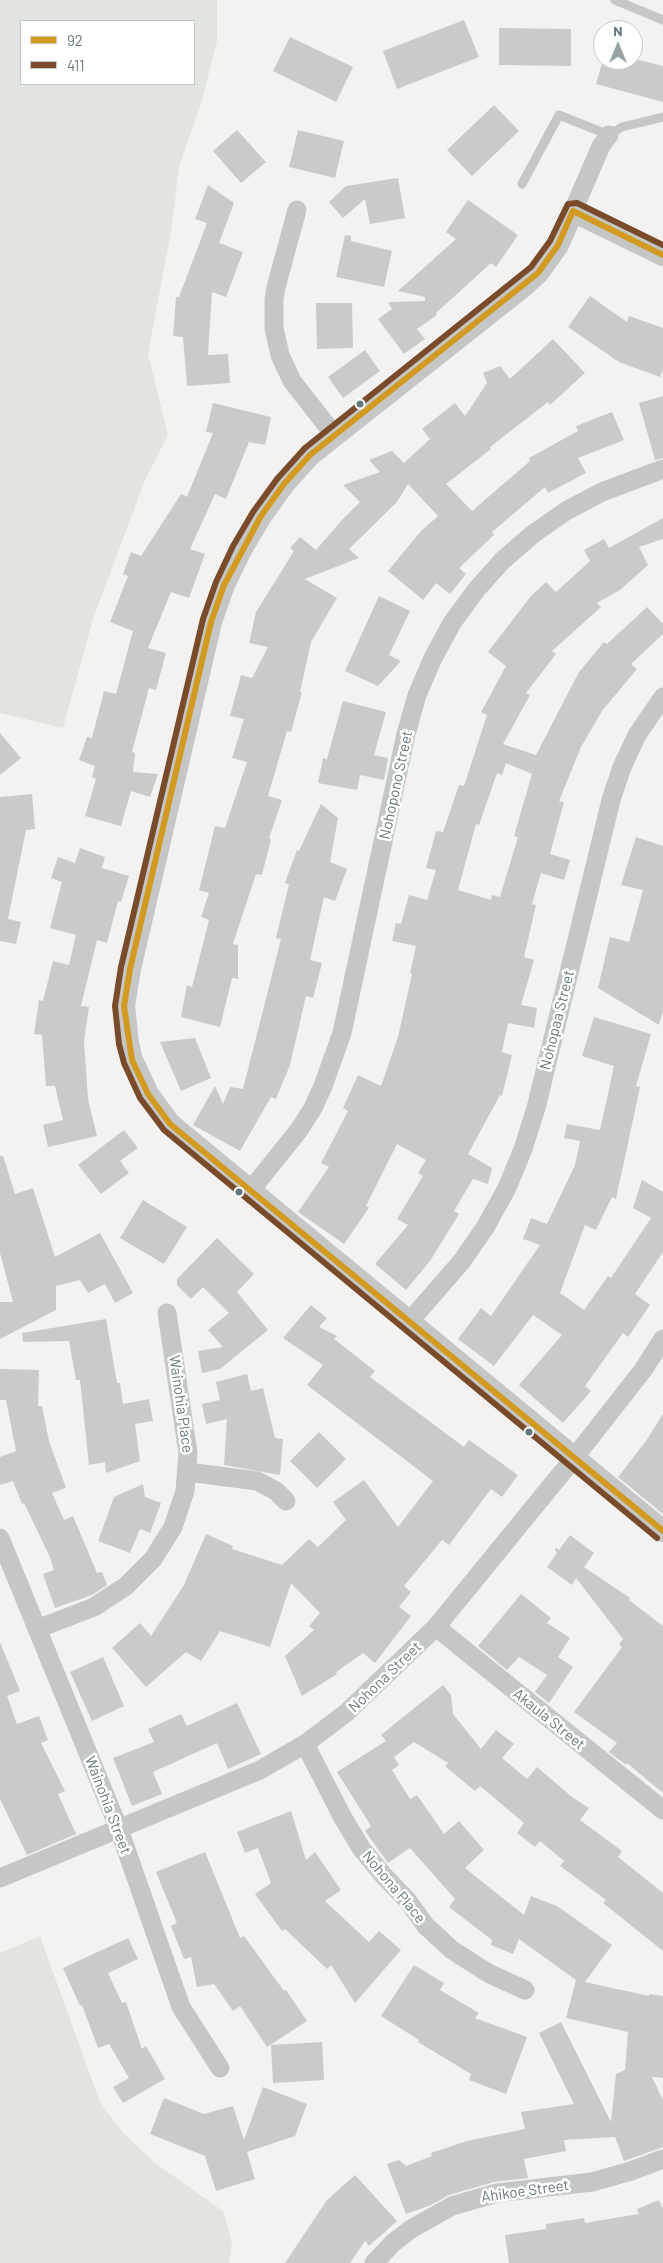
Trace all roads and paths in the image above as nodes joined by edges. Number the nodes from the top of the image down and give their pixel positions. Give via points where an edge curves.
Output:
1 (615, 0) edge
2 (663, 20) edge
3 (663, 117) edge
4 (610, 135) junction
5 (522, 184) dead end
6 (297, 210) dead end
7 (573, 211) junction
8 (663, 255) edge
9 (335, 436) junction
10 (663, 470) edge
11 (663, 697) edge
12 (250, 1191) junction
13 (167, 1313) dead end
14 (409, 1322) junction
15 (663, 1339) edge
16 (574, 1458) junction
17 (188, 1472) junction
18 (286, 1501) dead end
19 (663, 1531) edge
20 (0, 1538) edge
21 (436, 1627) junction
22 (37, 1629) junction
23 (305, 1744) junction
24 (663, 1810) edge
25 (119, 1829) junction
26 (0, 1878) edge
27 (525, 1990) dead end
28 (220, 2068) dead end
29 (663, 2159) edge
30 (374, 2263) edge

1 - 2 lane
3 - 4 lane via 622,127
4 - 5 lane via 559,115
4 - 7 street via 601,146
6 - 9 street via 276,287 274,328 280,355 292,381
7 - 8 street
7 - 9 street via 558,245 538,273
9 - 12 street via 310,455 284,484 261,516 224,585 211,622 126,987 128,1042 139,1078 148,1094 170,1124
10 - 12 street, Nohopono Street via 602,492 533,534 476,590 452,623 417,695 406,734 342,1033 324,1086 299,1130
11 - 14 street, Nohopaa Street via 637,735 611,800 536,1108 523,1149 486,1226 462,1261
12 - 14 street
13 - 17 street, Wainohia Place via 187,1434
14 - 16 street
15 - 16 street, Nohona Street via 643,1370
16 - 19 street
16 - 21 street, Nohona Street
17 - 18 street via 257,1481 270,1486
17 - 22 street, Wainohia Place via 173,1527 140,1574 111,1597
20 - 22 street, Wainohia Street
21 - 23 street, Nohona Street via 346,1713
21 - 24 street, Akaula Street
22 - 25 street, Wainohia Street
23 - 25 street, Nohona Street via 260,1770
23 - 27 street, Nohona Place via 361,1848 426,1926 452,1950 488,1973
25 - 26 street, Nohona Street
25 - 28 street, Wainohia Street via 181,2007
29 - 30 street, Ahikoe Street via 631,2172 592,2182 497,2194 452,2206 412,2229

